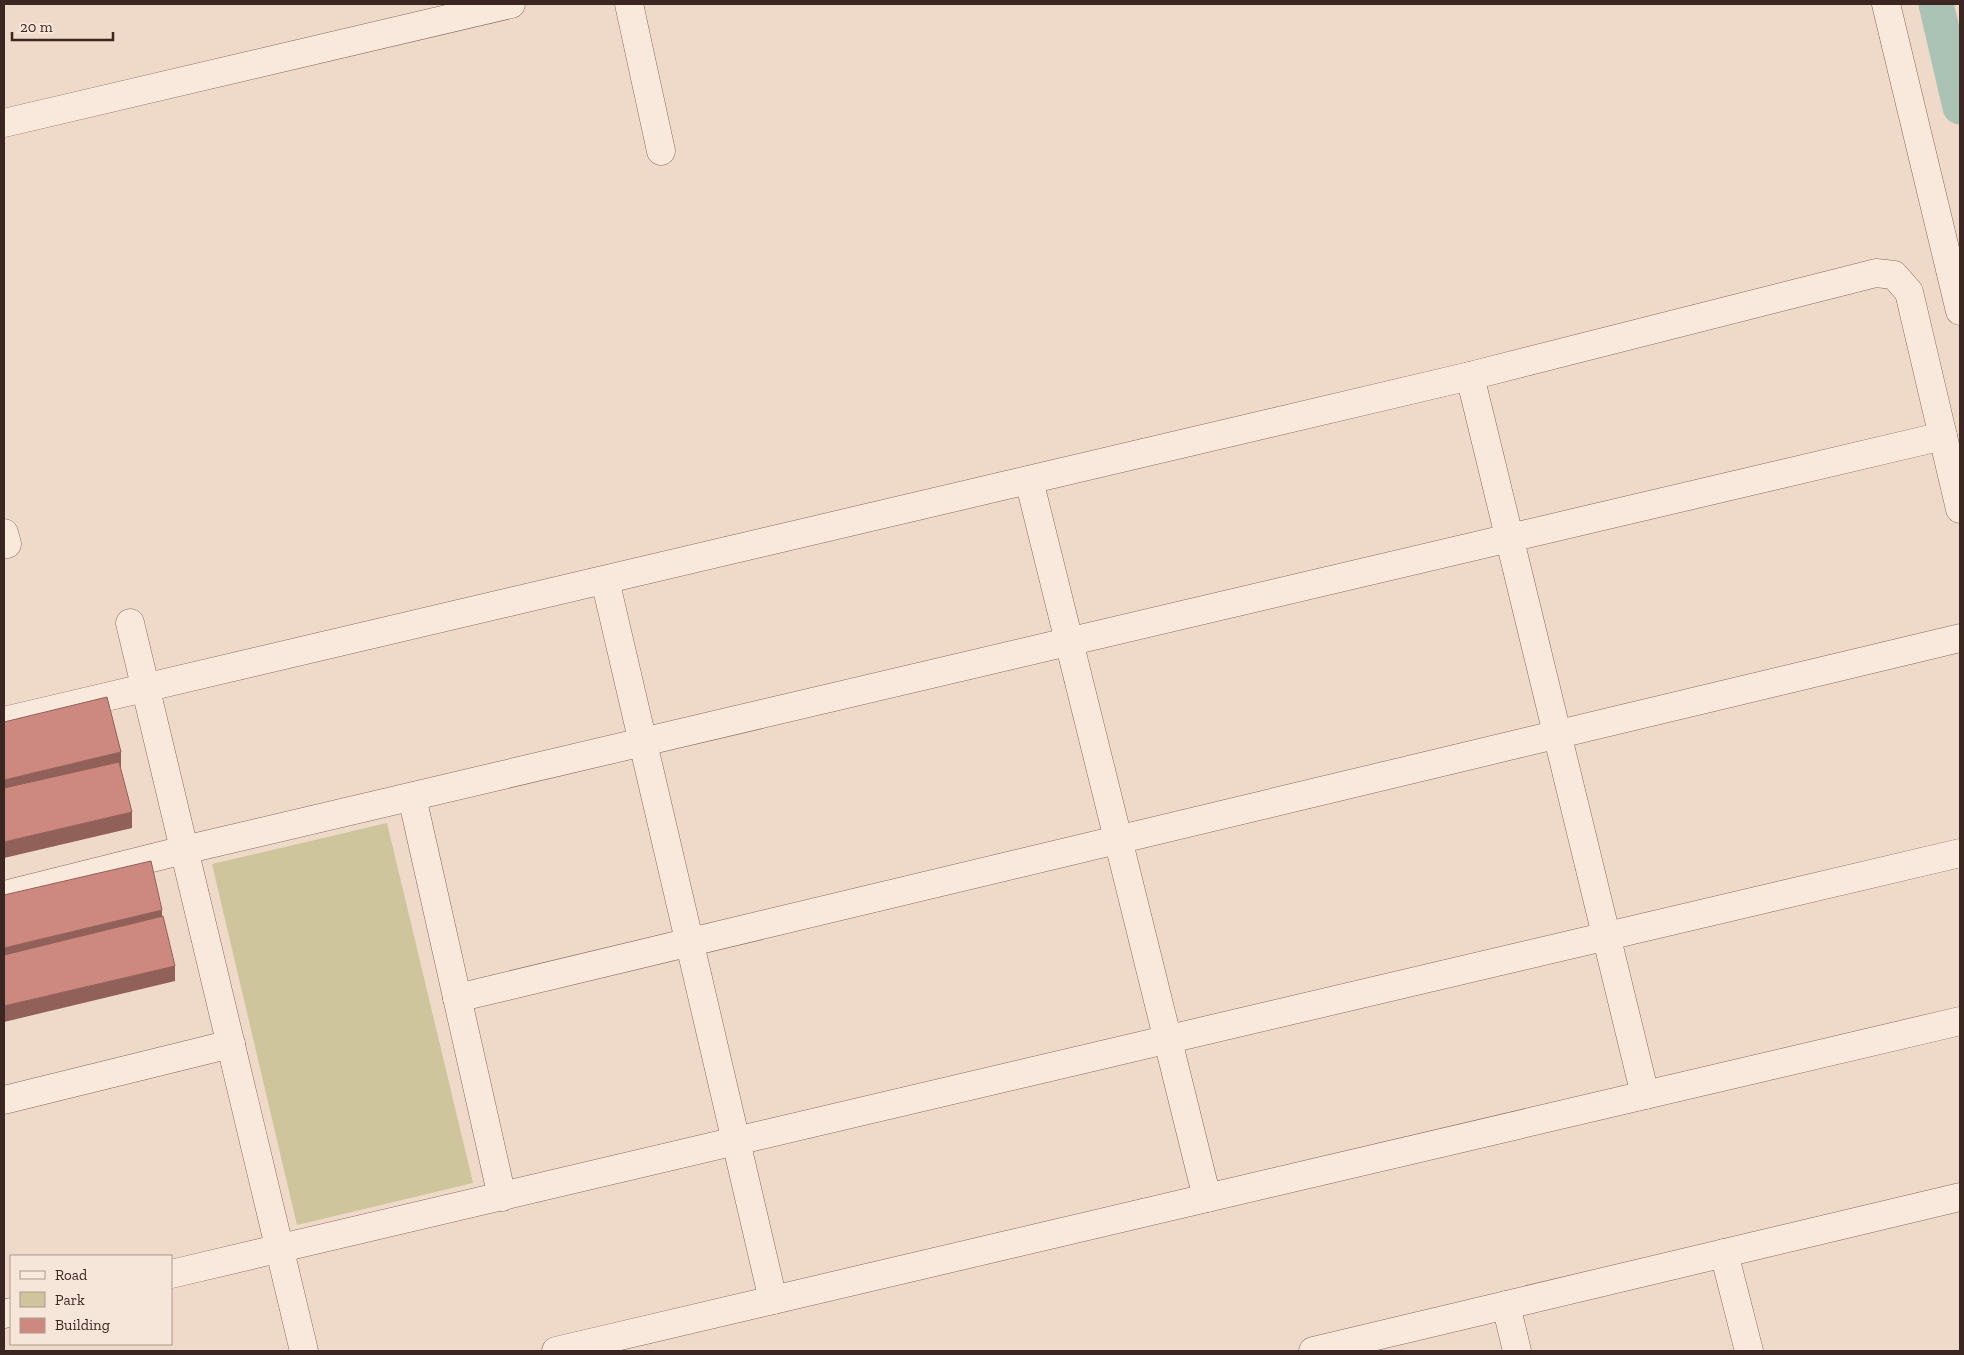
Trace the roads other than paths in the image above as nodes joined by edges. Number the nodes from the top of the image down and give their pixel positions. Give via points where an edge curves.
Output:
1 (511, 4) edge
2 (629, 4) edge
3 (1886, 4) edge
4 (4, 123) edge
5 (661, 151) dead end
6 (1960, 311) edge
7 (1470, 376) junction
8 (1943, 436) junction
9 (1029, 480) junction
10 (1960, 509) edge
11 (1509, 538) junction
12 (605, 580) junction
13 (130, 623) dead end
14 (1960, 638) edge
15 (1070, 642) junction
16 (146, 688) junction
17 (4, 721) edge
18 (1557, 734) junction
19 (643, 742) junction
20 (412, 797) junction
21 (1118, 839) junction
22 (184, 850) junction
23 (1960, 853) edge
24 (4, 895) edge
25 (1606, 936) junction
26 (690, 942) junction
27 (457, 998) junction
28 (1960, 1022) edge
29 (1168, 1040) junction
30 (231, 1044) junction
31 (1645, 1095) junction
32 (4, 1100) edge
33 (735, 1141) junction
34 (502, 1197) junction
35 (1208, 1198) junction
36 (1959, 1204) edge
37 (279, 1249) junction
38 (1724, 1253) junction
39 (172, 1274) edge
40 (773, 1300) junction
41 (1506, 1305) junction
42 (304, 1351) edge
43 (556, 1351) edge
44 (1314, 1351) edge
45 (1517, 1351) edge
46 (1748, 1351) edge

1 - 4 street
2 - 5 street
3 - 6 street
7 - 8 street via 1876,273 1894,276 1909,292
7 - 9 street
7 - 11 street
8 - 10 street
8 - 11 street
9 - 12 street
9 - 15 street
11 - 15 street
11 - 18 street
12 - 16 street
12 - 19 street
13 - 16 street
14 - 18 street
15 - 19 street
15 - 21 street
16 - 17 street
16 - 22 street
18 - 21 street
18 - 25 street
19 - 20 street
19 - 26 street
20 - 22 street
20 - 27 street
21 - 26 street
21 - 29 street
22 - 24 street
22 - 30 street
23 - 25 street
25 - 29 street
25 - 31 street
26 - 27 street
26 - 33 street
27 - 34 street
28 - 31 street
29 - 33 street
29 - 35 street
30 - 32 street
30 - 37 street
31 - 35 street
33 - 34 street
33 - 40 street
34 - 37 street
35 - 40 street
36 - 38 street
37 - 39 street
37 - 42 street
38 - 41 street
38 - 46 street
40 - 43 street
41 - 44 street
41 - 45 street

